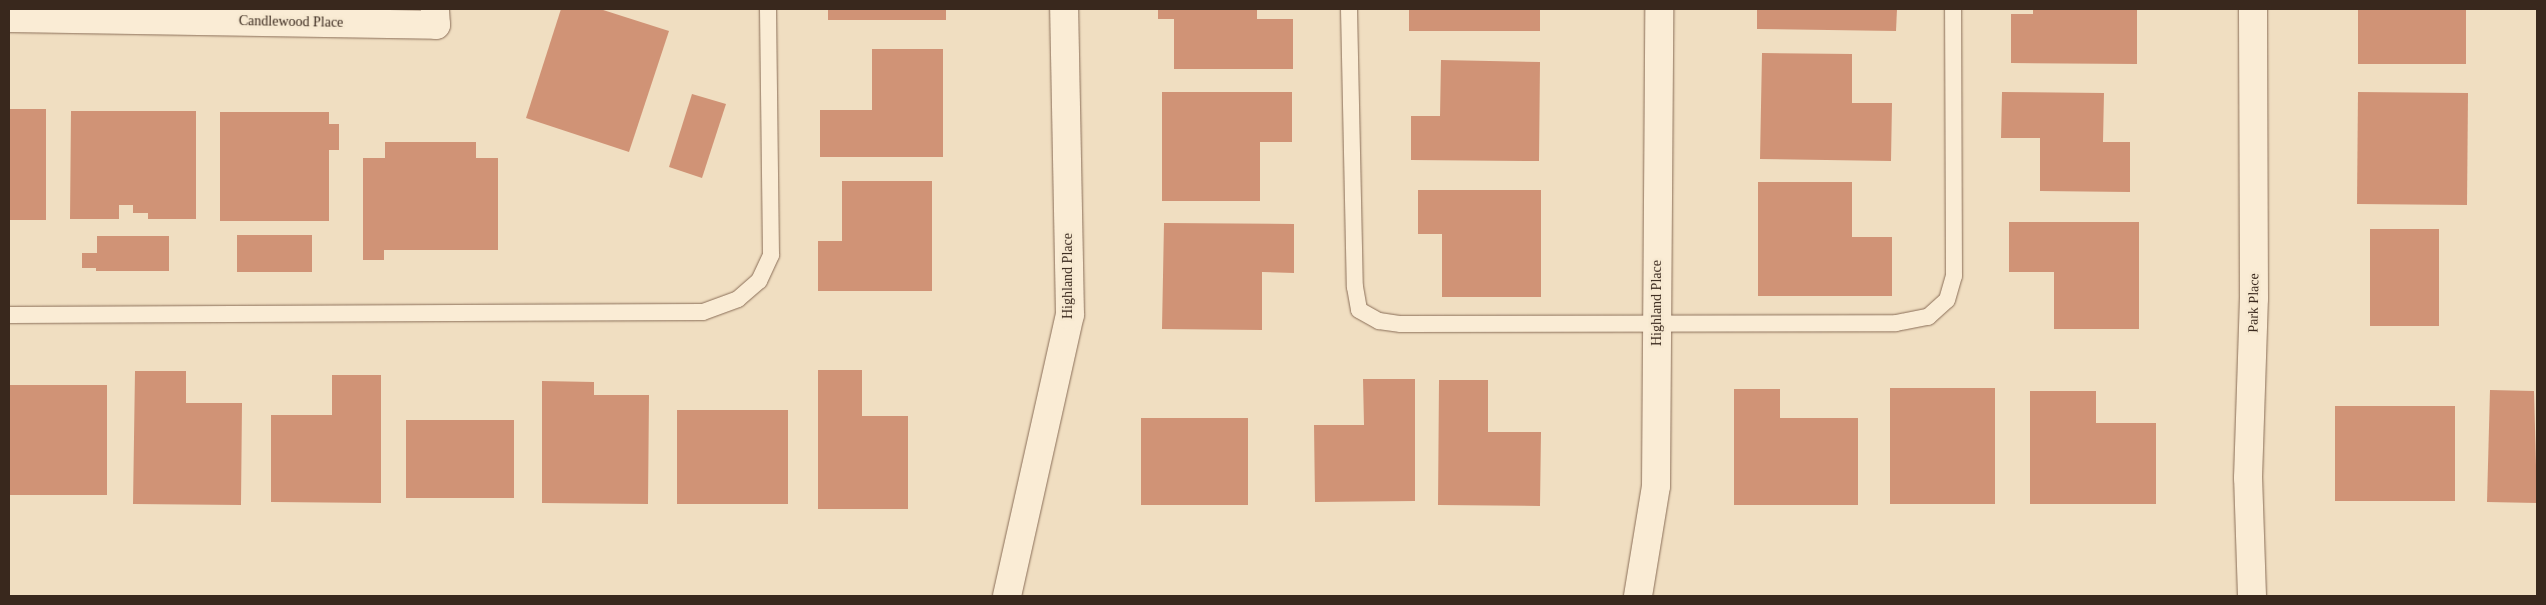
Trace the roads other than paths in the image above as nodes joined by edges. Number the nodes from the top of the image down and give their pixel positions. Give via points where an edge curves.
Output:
1 (435, 9) edge
2 (768, 9) edge
3 (1064, 9) edge
4 (1349, 9) edge
5 (1659, 9) edge
6 (1953, 9) edge
7 (2253, 9) edge
8 (9, 18) edge
9 (9, 315) edge
10 (1657, 322) junction
11 (1007, 596) edge
12 (1638, 596) edge
13 (2252, 596) edge

1 - 8 street, Candlewood Place via 436,25
2 - 9 lane via 771,255 759,281 738,299 703,312
3 - 11 street, Highland Place via 1070,315
4 - 10 lane via 1355,287 1359,310 1379,321 1401,324
5 - 10 street, Highland Place
6 - 10 lane via 1954,276 1947,300 1928,317 1896,323
7 - 13 street, Park Place via 2254,298 2248,478
10 - 12 street, Highland Place via 1656,486

